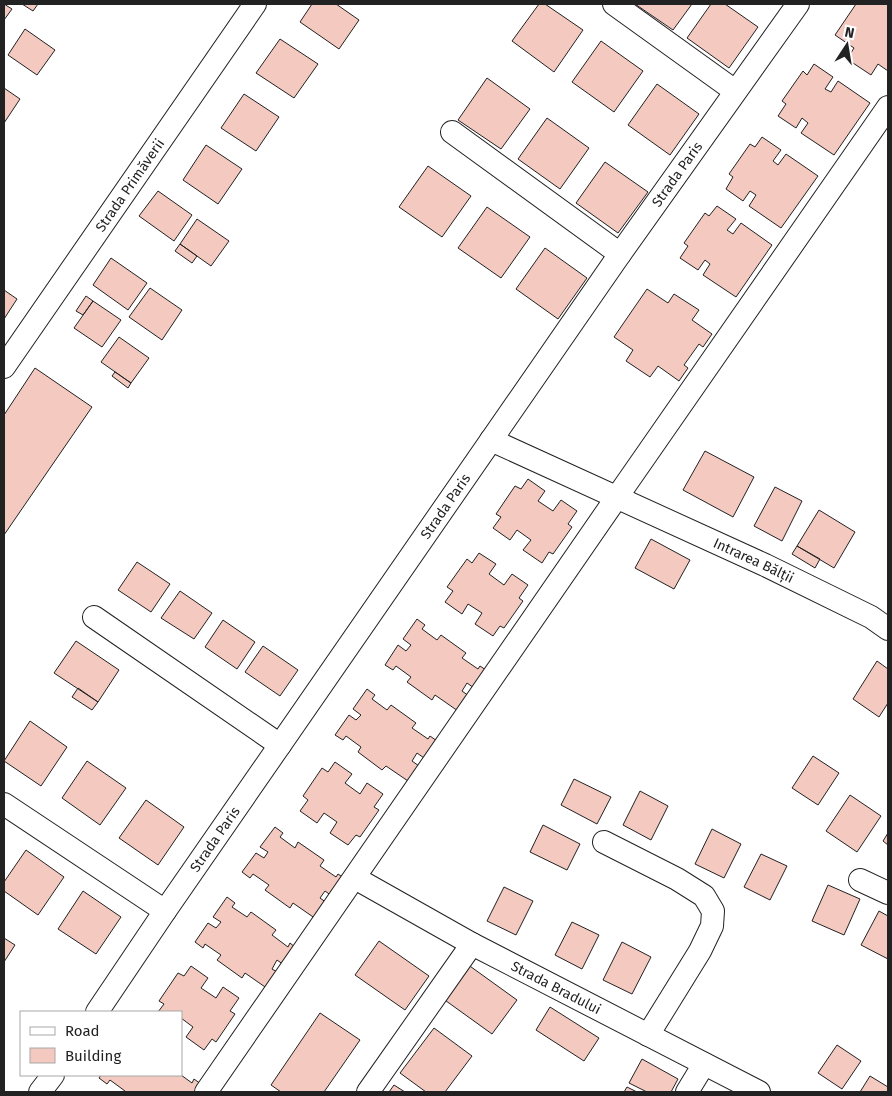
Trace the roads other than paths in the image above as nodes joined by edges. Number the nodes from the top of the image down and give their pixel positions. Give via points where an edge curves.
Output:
1 (256, 4) edge
2 (614, 4) edge
3 (798, 4) edge
4 (735, 92) junction
5 (888, 107) edge
6 (452, 132) dead end
7 (620, 254) junction
8 (4, 367) edge
9 (491, 440) junction
10 (617, 497) junction
11 (94, 617) dead end
12 (888, 629) edge
13 (280, 745) junction
14 (4, 804) edge
15 (604, 842) dead end
16 (355, 878) junction
17 (860, 880) dead end
18 (888, 893) edge
19 (165, 911) junction
20 (472, 944) junction
21 (98, 1011) edge
22 (648, 1035) junction
23 (704, 1064) junction
24 (52, 1076) edge
25 (40, 1092) edge
26 (206, 1092) edge
27 (368, 1092) edge
28 (687, 1092) edge
29 (759, 1092) edge

1 - 8 street, Strada Primăverii
2 - 4 street
3 - 4 street, Strada Paris
4 - 7 street, Strada Paris
5 - 10 street
6 - 7 street
7 - 9 street, Strada Paris
9 - 10 street, Intrarea Bălții
9 - 13 street, Strada Paris
10 - 12 street, Intrarea Bălții via 871,616
10 - 16 street
11 - 13 street
13 - 19 street, Strada Paris
14 - 19 street
15 - 22 street via 704,896 713,911 712,926 700,951
16 - 20 street, Strada Bradului
16 - 26 street
17 - 18 street
19 - 21 street, Strada Paris
20 - 22 street, Strada Bradului
20 - 27 street
22 - 23 street, Strada Bradului
23 - 28 street
23 - 29 street, Strada Bradului
24 - 25 street

